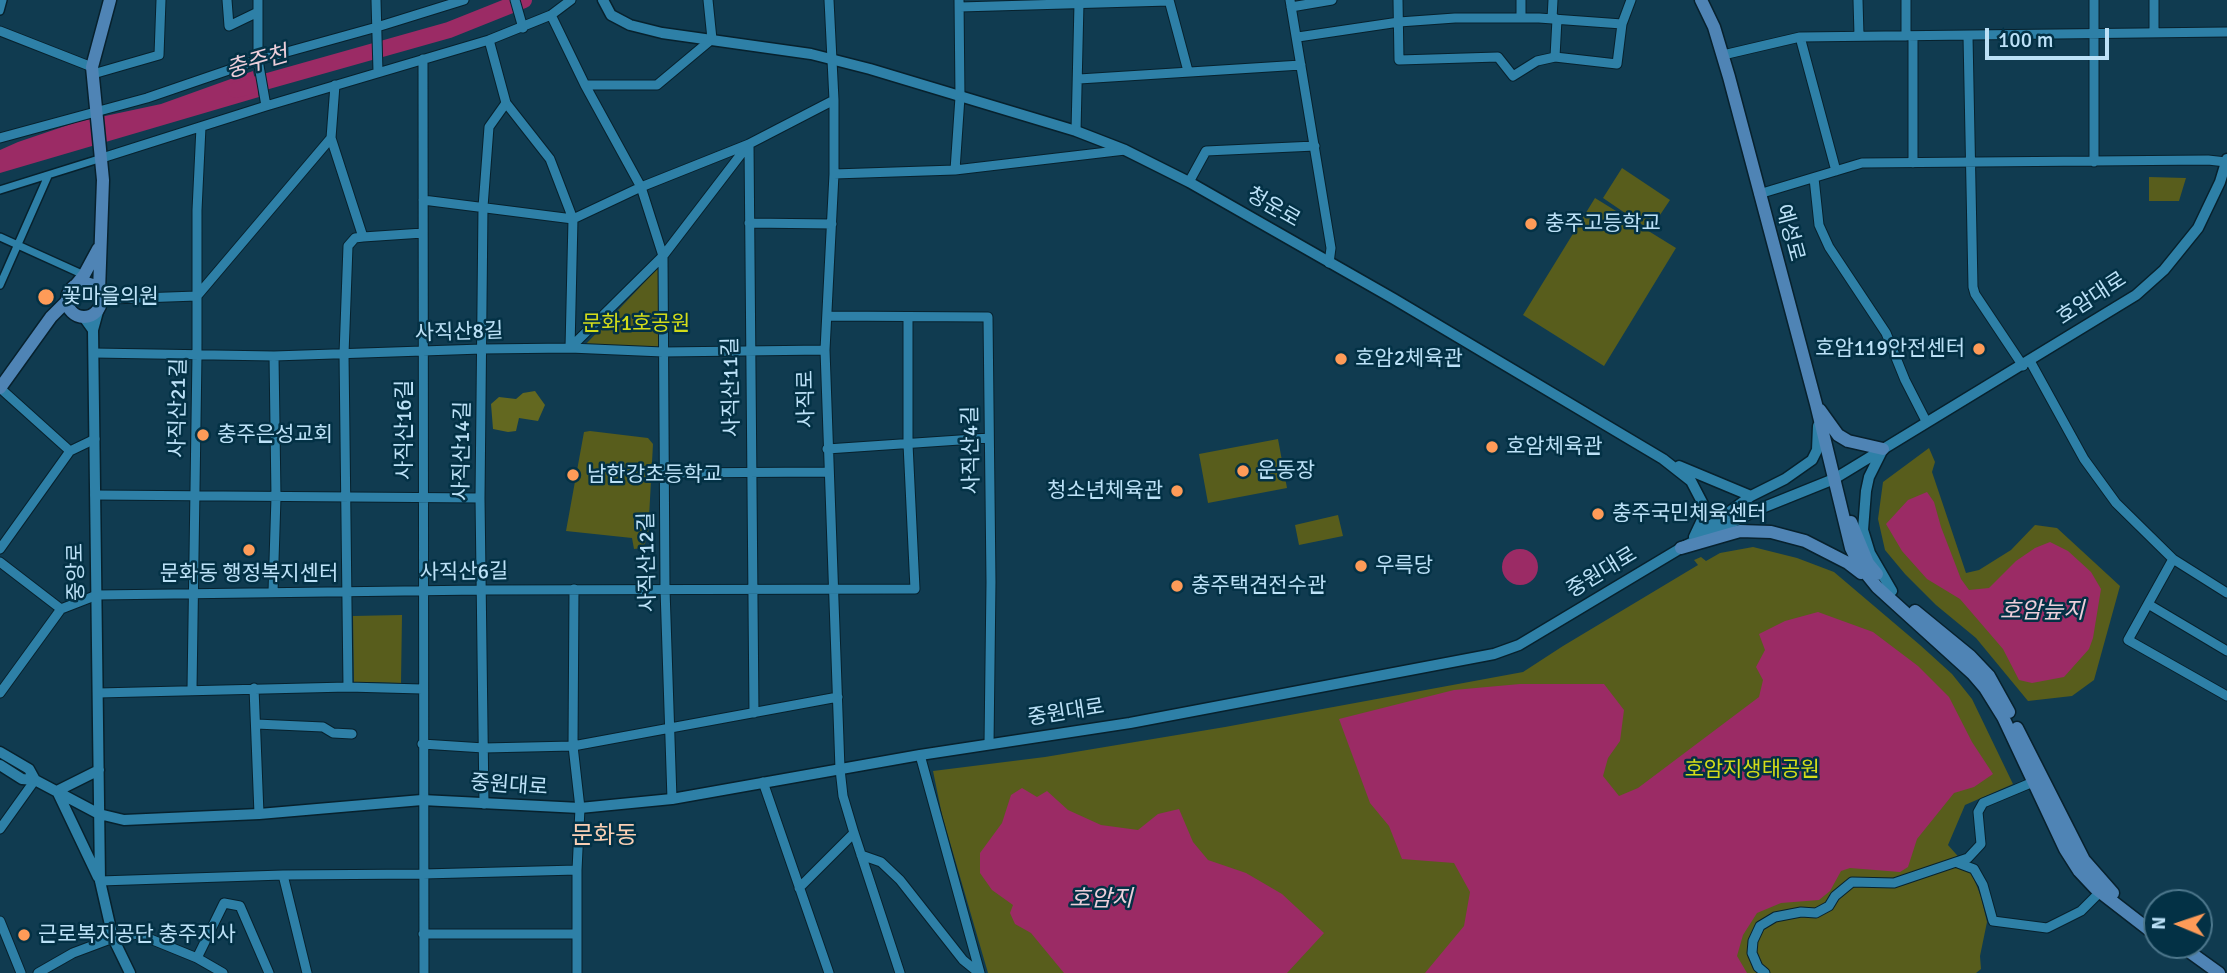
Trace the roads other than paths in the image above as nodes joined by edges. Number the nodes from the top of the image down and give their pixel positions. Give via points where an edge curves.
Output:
1 (2, 0) edge
2 (110, 0) edge
3 (161, 0) edge
4 (227, 0) edge
5 (258, 0) edge
6 (376, 0) edge
7 (464, 0) edge
8 (515, 0) edge
9 (571, 0) edge
10 (603, 0) edge
11 (708, 0) edge
12 (829, 0) edge
13 (1332, 0) edge
14 (1398, 0) edge
15 (1521, 0) edge
16 (1553, 0) edge
17 (1631, 0) edge
18 (1701, 0) edge
19 (1858, 0) edge
20 (1906, 0) edge
21 (2094, 0) edge
22 (2154, 0) edge
23 (1169, 1) edge
24 (960, 3) edge
25 (1079, 3) junction
26 (1291, 4) edge
27 (0, 10) edge
28 (258, 12) junction
29 (551, 15) junction
30 (1521, 18) junction
31 (1555, 19) junction
32 (1399, 22) junction
33 (1622, 24) junction
34 (377, 27) junction
35 (523, 28) junction
36 (0, 31) edge
37 (2154, 32) junction
38 (2227, 32) edge
39 (2094, 33) junction
40 (1858, 36) junction
41 (1910, 36) junction
42 (1968, 36) junction
43 (1298, 37) junction
44 (1800, 37) junction
45 (712, 39) junction
46 (489, 40) junction
47 (1723, 55) junction
48 (1555, 57) junction
49 (423, 59) junction
50 (258, 60) junction
51 (832, 60) junction
52 (1301, 65) junction
53 (92, 71) junction
54 (1188, 71) junction
55 (378, 72) junction
56 (1079, 79) junction
57 (335, 85) junction
58 (585, 85) junction
59 (960, 97) junction
60 (834, 100) junction
61 (506, 103) junction
62 (266, 106) junction
63 (97, 114) junction
64 (201, 127) junction
65 (1076, 131) junction
66 (0, 138) edge
67 (331, 138) junction
68 (748, 144) junction
69 (1315, 146) junction
70 (1125, 150) junction
71 (101, 155) junction
72 (2227, 160) edge
73 (2094, 162) junction
74 (1913, 163) junction
75 (1969, 163) junction
76 (956, 170) junction
77 (1836, 171) junction
78 (834, 174) junction
79 (48, 176) junction
80 (1814, 177) junction
81 (1189, 182) junction
82 (641, 187) junction
83 (0, 190) edge
84 (1759, 194) junction
85 (423, 200) junction
86 (483, 207) junction
87 (573, 219) junction
88 (749, 223) junction
89 (832, 224) junction
90 (423, 233) junction
91 (0, 237) edge
92 (363, 237) junction
93 (101, 239) junction
94 (18, 245) junction
95 (663, 256) junction
96 (1329, 262) junction
97 (84, 275) junction
98 (0, 285) edge
99 (75, 286) junction
100 (197, 296) junction
101 (102, 299) junction
102 (68, 300) junction
103 (79, 315) junction
104 (827, 316) junction
105 (908, 317) junction
106 (47, 323) junction
107 (93, 330) junction
108 (570, 348) junction
109 (481, 349) junction
110 (825, 350) junction
111 (423, 351) junction
112 (749, 351) junction
113 (663, 352) junction
114 (94, 353) junction
115 (344, 354) junction
116 (197, 355) junction
117 (274, 356) junction
118 (2026, 363) junction
119 (0, 388) edge
120 (1816, 404) junction
121 (1926, 421) junction
122 (989, 438) junction
123 (95, 439) junction
124 (908, 444) junction
125 (827, 449) junction
126 (1883, 449) junction
127 (70, 451) junction
128 (1663, 459) junction
129 (828, 472) junction
130 (664, 473) junction
131 (751, 473) junction
132 (1834, 479) junction
133 (95, 495) junction
134 (195, 495) junction
135 (347, 496) junction
136 (1751, 496) junction
137 (276, 497) junction
138 (422, 497) junction
139 (480, 498) junction
140 (1694, 537) junction
141 (1681, 548) junction
142 (0, 549) edge
143 (2173, 559) junction
144 (0, 562) edge
145 (1874, 583) junction
146 (574, 589) junction
147 (665, 589) junction
148 (481, 590) junction
149 (752, 590) junction
150 (833, 590) junction
151 (422, 591) junction
152 (1892, 591) junction
153 (273, 592) junction
154 (348, 592) junction
155 (2227, 593) edge
156 (192, 594) junction
157 (97, 595) junction
158 (2148, 604) junction
159 (61, 609) junction
160 (2227, 651) edge
161 (348, 687) junction
162 (254, 688) junction
163 (192, 689) junction
164 (422, 689) junction
165 (98, 692) junction
166 (0, 693) edge
167 (2227, 696) edge
168 (838, 697) junction
169 (754, 713) junction
170 (256, 724) junction
171 (668, 730) junction
172 (352, 734) dead end
173 (422, 744) junction
174 (989, 744) junction
175 (573, 746) junction
176 (484, 748) junction
177 (0, 752) edge
178 (920, 755) junction
179 (0, 765) edge
180 (840, 769) junction
181 (99, 770) junction
182 (2039, 779) junction
183 (35, 780) junction
184 (763, 782) junction
185 (57, 791) junction
186 (672, 799) junction
187 (422, 800) junction
188 (484, 804) junction
189 (580, 808) junction
190 (99, 814) junction
191 (259, 814) junction
192 (0, 829) edge
193 (854, 833) junction
194 (861, 855) junction
195 (1958, 863) junction
196 (577, 870) junction
197 (423, 874) junction
198 (283, 875) junction
199 (100, 881) junction
200 (800, 888) junction
201 (2100, 892) junction
202 (2143, 916) edge
203 (0, 921) edge
204 (2143, 925) edge
205 (423, 934) junction
206 (577, 934) junction
207 (113, 938) junction
208 (197, 958) junction
209 (2186, 959) edge
210 (2200, 959) edge
211 (21, 973) edge
212 (38, 973) edge
213 (130, 973) edge
214 (223, 973) edge
215 (269, 973) edge
216 (307, 973) edge
217 (424, 973) edge
218 (577, 973) edge
219 (829, 973) edge
220 (900, 973) edge
221 (980, 973) edge
222 (1765, 973) edge
223 (2204, 973) edge
224 (2219, 973) edge

1 - 27 street
2 - 53 main road
3 - 53 street via 159,55
4 - 28 street via 229,26
5 - 28 street
6 - 34 street
7 - 34 street
8 - 35 street
9 - 29 street
10 - 45 street via 611,15 630,25
11 - 45 street
12 - 51 street, 사직로
13 - 26 street
14 - 32 street
15 - 30 street
16 - 31 street
17 - 33 street
18 - 47 main road, 예성로
19 - 40 street
20 - 41 street
21 - 39 street
22 - 37 street
23 - 25 street
23 - 54 street
24 - 25 street
24 - 59 street
25 - 56 street
26 - 43 street
28 - 50 street
29 - 35 street
29 - 58 street, 사직산12길
30 - 31 street
30 - 32 street
31 - 33 street
31 - 48 street
32 - 43 street
32 - 48 street via 1399,60 1498,57 1513,76 1537,61
33 - 48 street via 1617,64
34 - 50 street
34 - 55 street
35 - 46 street
36 - 53 street
37 - 38 street
37 - 39 street
39 - 42 street
39 - 73 street
40 - 41 street
40 - 44 street
41 - 42 street
41 - 74 street
42 - 75 street
43 - 52 street
44 - 47 street
44 - 77 street
45 - 51 street
45 - 58 street via 657,85
46 - 49 street
46 - 61 street
47 - 84 main road, 예성로
49 - 55 street
49 - 85 street, 사직산16길
50 - 62 street
50 - 63 street
51 - 59 street, 청운로
51 - 60 street, 사직로
52 - 54 street
52 - 69 street
53 - 63 main road
54 - 56 street
55 - 57 street
56 - 65 street
57 - 62 street
57 - 67 street
58 - 82 street, 사직산12길
59 - 65 street, 청운로
59 - 76 street
60 - 68 street
60 - 78 street, 사직로
61 - 86 street, 사직산14길 via 489,127
61 - 87 street via 551,159
62 - 64 street
63 - 66 street
63 - 71 main road
64 - 71 street
64 - 100 street, 사직산21길
65 - 70 street, 청운로
67 - 92 street
67 - 100 street
68 - 82 street
68 - 88 street, 사직산11길
68 - 95 street
69 - 81 street via 1206,151
69 - 96 street via 1331,248
70 - 76 street
70 - 81 street, 청운로
71 - 79 street
71 - 93 main road
72 - 73 street
72 - 118 street, 호암대로 via 2198,228 2151,283
73 - 75 street
74 - 75 street
74 - 77 street via 1862,163
75 - 118 street via 1972,287
76 - 78 street
77 - 80 street
78 - 89 street, 사직로
79 - 83 street
79 - 94 street
80 - 84 street
80 - 121 street via 1819,225 1829,247 1886,333
81 - 96 street, 청운로
82 - 87 street
82 - 95 street, 사직산12길
84 - 120 main road, 예성로
85 - 86 street
85 - 90 street, 사직산16길
86 - 87 street
86 - 109 street, 사직산14길
87 - 108 street
88 - 89 street
88 - 112 street, 사직산11길
89 - 104 street, 사직로
90 - 92 street
90 - 111 street, 사직산16길
91 - 94 street
92 - 115 street via 348,246
93 - 97 main road
93 - 101 main road
94 - 97 street
94 - 98 street
95 - 108 street
95 - 113 street, 사직산12길
96 - 128 street, 청운로
97 - 99 main road
99 - 101 main road via 90,284
99 - 102 main road
100 - 101 street
100 - 116 street, 사직산21길
101 - 103 main road via 92,315
101 - 107 street, 중앙로
102 - 103 main road
102 - 106 main road
103 - 106 main road via 60,315
103 - 107 street
104 - 105 street, 사직산4길
104 - 110 street, 사직로
105 - 122 street, 사직산4길 via 989,317
105 - 124 street
106 - 119 main road
107 - 114 street, 중앙로
108 - 109 street, 사직산8길
108 - 113 street, 사직산8길
109 - 111 street, 사직산8길
109 - 139 street, 사직산14길
110 - 112 street, 사직산8길
110 - 125 street, 사직로
111 - 115 street, 사직산8길
111 - 138 street, 사직산16길
112 - 113 street, 사직산8길
112 - 131 street, 사직산11길
113 - 130 street, 사직산12길
114 - 116 street, 사직산8길
114 - 123 street, 중앙로
115 - 117 street, 사직산8길
115 - 135 street
116 - 117 street, 사직산8길
116 - 134 street, 사직산21길
117 - 137 street
118 - 121 street, 호암대로
118 - 143 street via 2116,503
119 - 127 street
120 - 126 main road via 1838,435 1855,444
120 - 132 main road, 예성로
120 - 136 street via 1819,434 1812,460
121 - 126 street, 호암대로
122 - 124 street
122 - 174 street, 사직산4길
123 - 127 street
123 - 133 street, 중앙로
124 - 125 street
124 - 150 street, 사직산6길 via 915,589
125 - 129 street, 사직로
126 - 132 street, 호암대로
126 - 152 street via 1867,484 1863,530 1870,553
127 - 142 street
128 - 136 street
128 - 140 street via 1691,481 1703,504
129 - 131 street
129 - 150 street, 사직로
130 - 131 street
130 - 147 street, 사직산12길
131 - 149 street, 사직산11길
132 - 141 street, 중원대로 via 1756,510
132 - 145 main road via 1851,548
132 - 152 main road via 1868,563
133 - 134 street
133 - 157 street, 중앙로
134 - 137 street
134 - 156 street, 사직산21길
135 - 137 street
135 - 138 street
135 - 154 street
136 - 140 street
137 - 153 street
138 - 139 street
138 - 151 street, 사직산16길
139 - 148 street, 사직산14길
140 - 141 street
141 - 145 main road via 1740,531 1771,532 1805,541 1848,563
141 - 174 street, 중원대로 via 1519,645 1494,654 1167,716
143 - 155 street
143 - 158 street
144 - 159 street
145 - 182 main road via 1985,688
146 - 147 street, 사직산6길
146 - 148 street, 사직산6길
146 - 175 street
147 - 149 street, 사직산6길
147 - 171 street, 사직산12길
148 - 151 street, 사직산6길
148 - 176 street, 사직산14길
149 - 150 street, 사직산6길
149 - 169 street, 사직산11길
150 - 168 street, 사직로
151 - 154 street, 사직산6길
151 - 164 street, 사직산16길
152 - 182 main road via 1989,676
153 - 154 street, 사직산6길
153 - 156 street, 사직산6길
154 - 161 street
156 - 157 street, 사직산6길
156 - 163 street, 사직산21길
157 - 159 street
157 - 165 street, 중앙로
158 - 160 street
158 - 167 street via 2128,640
159 - 166 street
161 - 162 street
161 - 164 street
162 - 163 street
162 - 170 street
163 - 165 street
164 - 173 street, 사직산16길
165 - 181 street, 중앙로
168 - 169 street
168 - 180 street, 사직로
169 - 171 street
170 - 172 street via 323,727
170 - 191 street
171 - 175 street
171 - 186 street, 사직산12길
173 - 176 street
173 - 187 street, 사직산16길
174 - 178 street, 중원대로
175 - 176 street
175 - 189 street
176 - 188 street, 사직산14길
177 - 183 street via 29,769
178 - 180 street, 중원대로
178 - 221 street
179 - 183 street via 22,779
180 - 184 street, 중원대로
180 - 193 street, 사직로
181 - 185 street
181 - 190 street, 중앙로
182 - 195 street via 1983,803 1978,812 1981,844
182 - 201 main road via 2065,849 2079,872
182 - 202 main road via 2092,872
183 - 185 street, 중원대로
183 - 192 street
184 - 186 street, 중원대로
184 - 200 street
185 - 190 street, 중원대로
185 - 199 street
186 - 189 street, 중원대로
187 - 188 street, 중원대로
187 - 191 street, 중원대로
187 - 197 street, 사직산16길
188 - 189 street, 중원대로
189 - 196 street
190 - 191 street, 중원대로 via 124,820
190 - 199 street
193 - 194 street, 사직로
193 - 200 street
194 - 220 street, 사직로
194 - 221 street via 881,862 900,880 963,960
195 - 201 street via 1974,869 1993,921 2047,928 2081,911
195 - 222 street via 1894,883 1852,882 1816,913 1775,917 1760,926 1753,941 1752,953
196 - 197 street
196 - 206 street
197 - 198 street
197 - 205 street, 사직산16길
198 - 199 street
198 - 216 street
199 - 207 street
200 - 219 street
201 - 204 main road
203 - 211 street
205 - 206 street
205 - 217 street, 사직산16길
206 - 218 street
207 - 208 street via 138,934
207 - 212 street
207 - 213 street
208 - 214 street
208 - 215 street via 224,903 240,906
209 - 223 main road
210 - 224 main road

